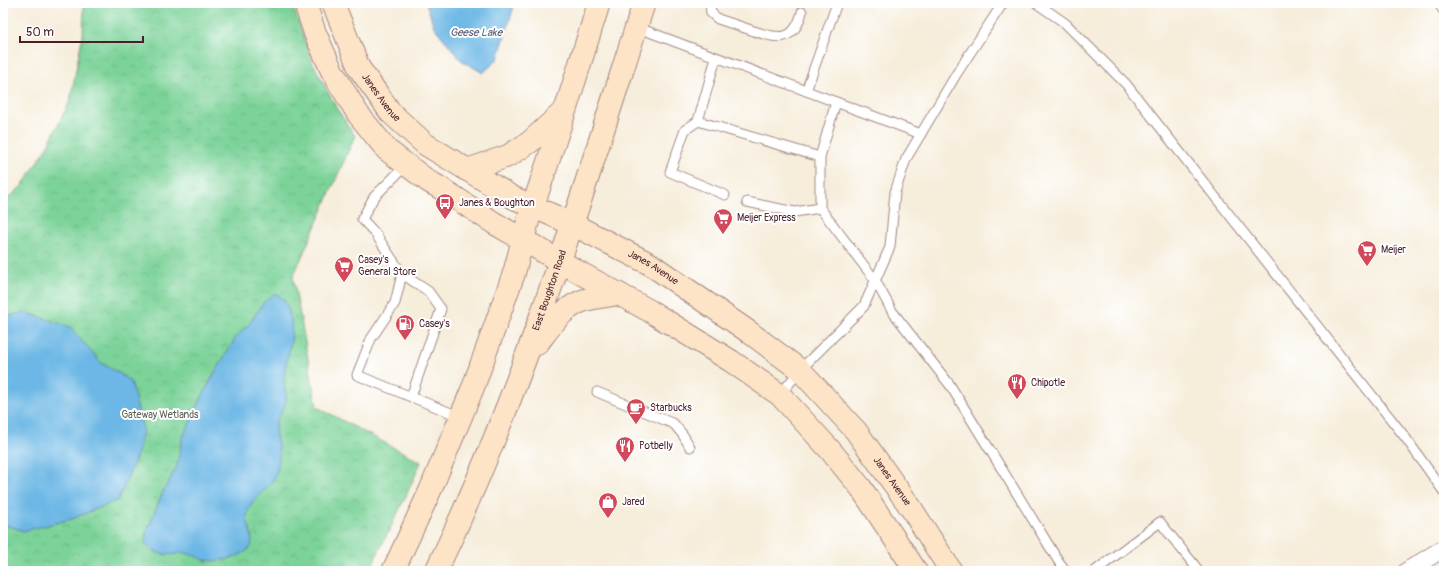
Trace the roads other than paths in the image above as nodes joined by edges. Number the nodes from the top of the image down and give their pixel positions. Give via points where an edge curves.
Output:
1 (305, 3) edge
2 (333, 3) edge
3 (600, 3) edge
4 (644, 3) edge
5 (710, 3) edge
6 (837, 3) edge
7 (1003, 3) edge
8 (1036, 3) edge
9 (1438, 3) edge
10 (1444, 11) edge
11 (802, 12) dead end
12 (636, 27) junction
13 (716, 58) junction
14 (806, 91) junction
15 (836, 102) junction
16 (566, 108) junction
17 (698, 121) junction
18 (921, 134) junction
19 (820, 157) junction
20 (406, 165) junction
21 (467, 170) junction
22 (725, 195) dead end
23 (747, 202) dead end
24 (533, 205) junction
25 (820, 208) junction
26 (572, 224) junction
27 (522, 238) junction
28 (560, 261) junction
29 (402, 274) junction
30 (876, 280) junction
31 (619, 294) junction
32 (524, 360) junction
33 (800, 370) junction
34 (597, 392) dead end
35 (780, 395) junction
36 (411, 397) junction
37 (461, 417) junction
38 (690, 448) dead end
39 (1444, 492) edge
40 (1444, 548) edge
41 (394, 571) edge
42 (436, 571) edge
43 (916, 571) edge
44 (951, 571) edge
45 (1066, 571) edge
46 (1095, 571) edge
47 (1199, 571) edge
48 (1407, 571) edge

1 - 20 street via 332,71 358,114 387,150
2 - 21 street, Janes Avenue via 359,68 391,113 426,144
3 - 16 street
4 - 12 street, East Boughton Road
5 - 11 lane via 711,13 718,19 773,37 787,36 793,32
6 - 14 lane
7 - 18 lane
8 - 39 lane via 1065,23 1126,84 1405,437
9 - 10 lane
12 - 13 lane
12 - 26 street, East Boughton Road
13 - 14 lane
13 - 17 lane
14 - 15 lane
15 - 18 lane
15 - 19 lane
16 - 21 street via 530,142 508,156
16 - 24 street
17 - 19 lane
17 - 22 lane via 685,130 670,172
18 - 30 lane via 906,159 895,192 890,247
19 - 25 lane
20 - 27 street via 494,223
20 - 29 lane via 374,197 362,219 375,233
21 - 24 street, Janes Avenue via 512,197
23 - 25 lane via 795,212
24 - 26 street, Janes Avenue
24 - 27 street
25 - 30 lane
26 - 28 street, East Boughton Road
26 - 33 street, Janes Avenue via 650,264
27 - 28 street
27 - 37 street via 514,272
28 - 31 street
28 - 32 street, East Boughton Road
29 - 36 lane via 428,292 441,309
29 - 36 lane via 395,303 371,339 357,375
30 - 33 lane via 864,306
30 - 45 lane via 892,311 950,385
31 - 32 street via 586,300 571,306 558,317
31 - 35 street via 731,361
32 - 42 street, East Boughton Road via 498,433
33 - 35 lane
33 - 44 street, Janes Avenue via 856,430 911,508
34 - 38 lane via 674,424
35 - 43 street via 861,488
36 - 37 lane
37 - 41 street
40 - 48 street
46 - 47 lane via 1160,522

